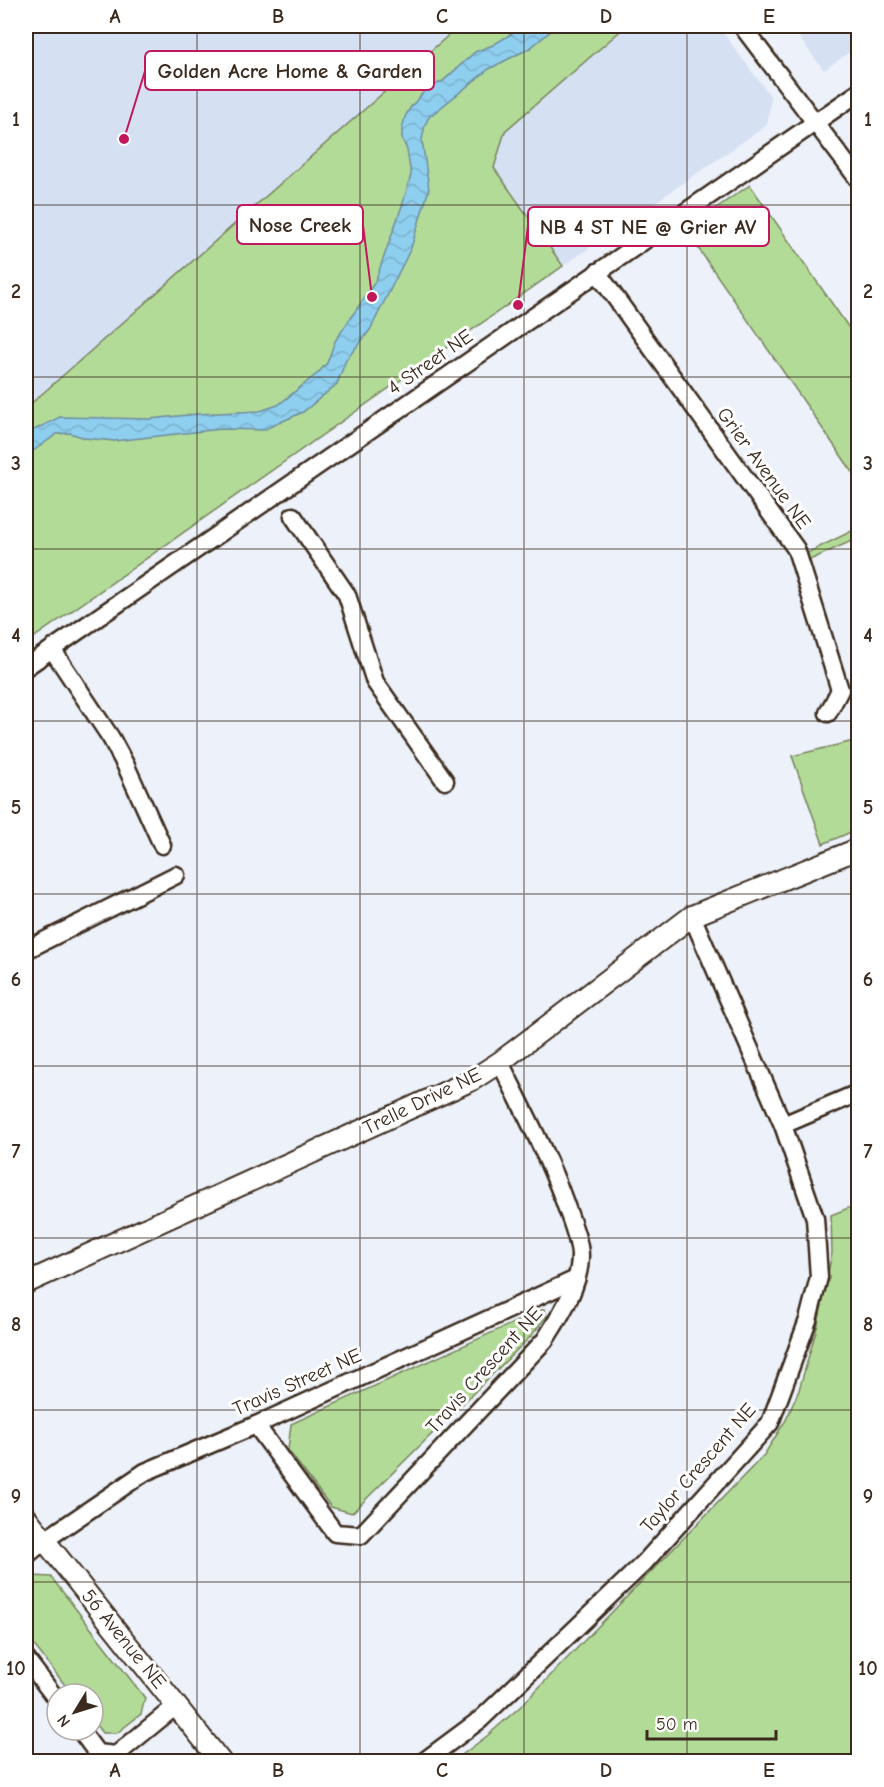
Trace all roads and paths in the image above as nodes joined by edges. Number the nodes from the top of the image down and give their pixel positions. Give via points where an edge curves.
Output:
1 (742, 26) edge
2 (858, 93) edge
3 (817, 123) junction
4 (858, 179) edge
5 (597, 272) junction
6 (293, 516) dead end
7 (52, 649) junction
8 (26, 667) edge
9 (828, 713) dead end
10 (445, 781) dead end
11 (162, 845) dead end
12 (858, 849) edge
13 (176, 875) dead end
14 (692, 916) junction
15 (26, 950) edge
16 (500, 1062) junction
17 (858, 1093) edge
18 (783, 1125) junction
19 (576, 1279) junction
20 (26, 1284) edge
21 (256, 1425) junction
22 (26, 1517) edge
23 (45, 1540) junction
24 (26, 1556) edge
25 (26, 1659) edge
26 (45, 1684) edge
27 (177, 1705) junction
28 (89, 1742) edge
29 (221, 1761) edge
30 (423, 1761) edge

1 - 3 street
2 - 3 street, 4 Street NE
3 - 4 street
3 - 5 street, 4 Street NE
5 - 7 street, 4 Street NE
5 - 9 street, Grier Avenue NE via 796,549 840,690
6 - 10 street via 346,595 375,682
7 - 8 street, 4 Street NE
7 - 11 street via 111,738
12 - 14 street, Trelle Drive NE
13 - 15 street
14 - 16 street, Trelle Drive NE
14 - 18 street, Taylor Crescent NE
16 - 19 street, Travis Crescent NE via 548,1159 572,1222 580,1256
16 - 20 street, Trelle Drive NE via 472,1080
17 - 18 street
18 - 30 street, Taylor Crescent NE via 815,1218 819,1277 808,1320 770,1423 644,1563 481,1719
19 - 21 street, Travis Street NE
19 - 21 street, Travis Crescent NE via 565,1309 545,1340 361,1535 335,1533
21 - 23 street, Travis Street NE via 145,1472
22 - 23 street, 56 Avenue NE
23 - 24 street, Travis Street NE
23 - 27 street, 56 Avenue NE
25 - 26 street
27 - 28 street via 116,1755 98,1753
27 - 29 street, 56 Avenue NE

